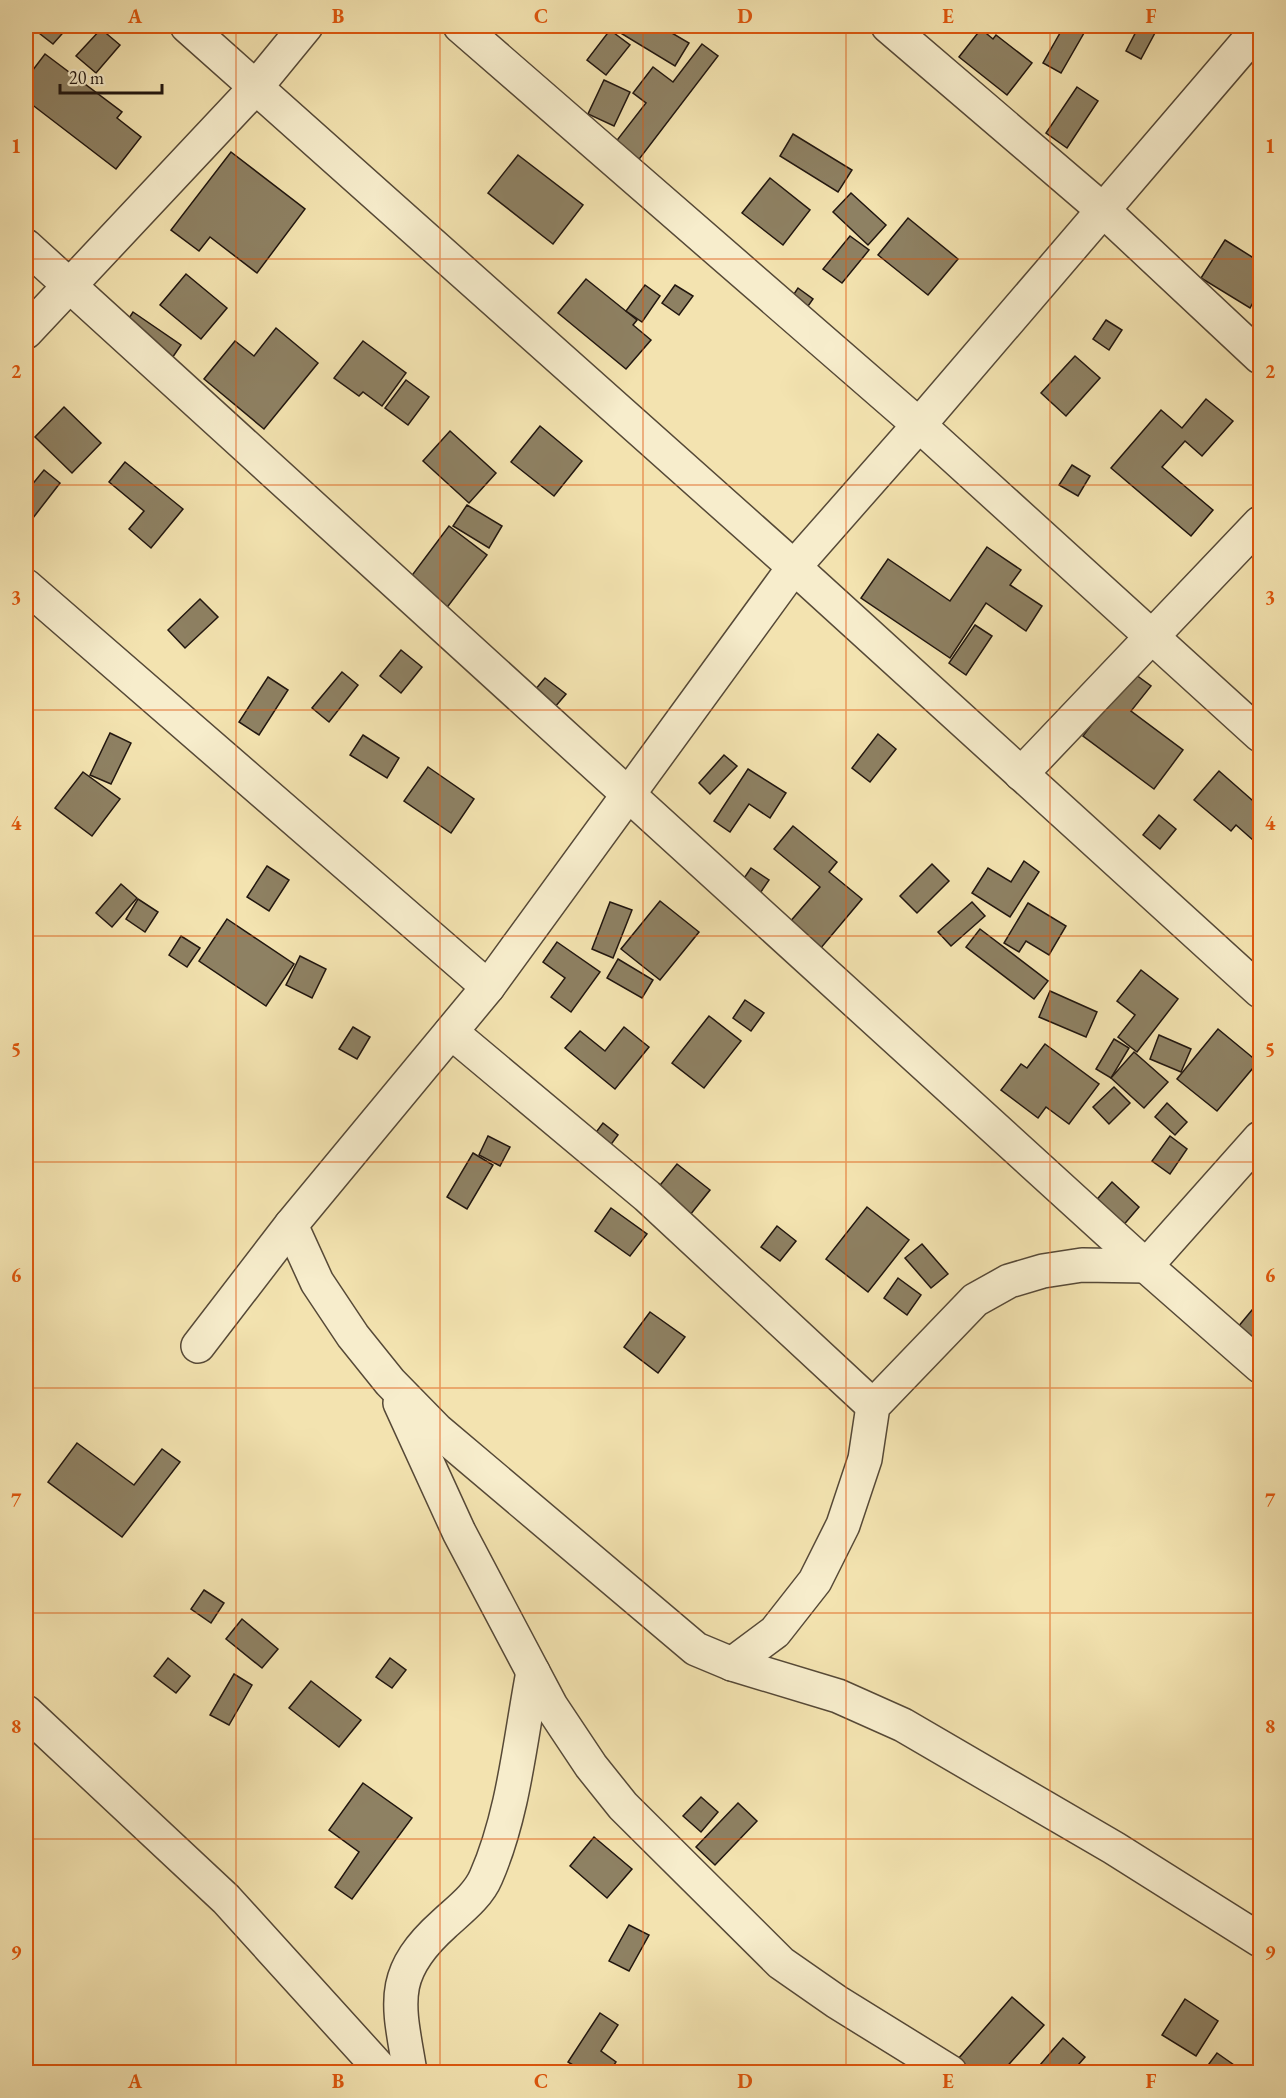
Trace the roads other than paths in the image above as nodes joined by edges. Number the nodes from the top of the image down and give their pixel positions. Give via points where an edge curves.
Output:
1 (187, 26) edge
2 (306, 26) edge
3 (460, 26) edge
4 (888, 26) edge
5 (1260, 27) edge
6 (256, 87) junction
7 (1104, 211) junction
8 (26, 246) edge
9 (70, 285) junction
10 (26, 332) edge
11 (1260, 357) edge
12 (919, 425) junction
13 (1260, 523) edge
14 (794, 567) junction
15 (26, 586) edge
16 (1153, 636) junction
17 (1260, 735) edge
18 (1021, 774) junction
19 (628, 796) junction
20 (488, 987) junction
21 (1260, 991) edge
22 (451, 1032) junction
23 (1260, 1138) edge
24 (291, 1225) junction
25 (1146, 1266) junction
26 (198, 1347) dead end
27 (1260, 1366) edge
28 (390, 1382) junction
29 (873, 1406) junction
30 (732, 1665) junction
31 (533, 1672) junction
32 (26, 1713) edge
33 (1260, 1940) edge
34 (383, 2073) edge
35 (410, 2073) edge
36 (950, 2073) edge

1 - 6 street
2 - 6 street
3 - 12 street
4 - 7 street
5 - 7 street
6 - 9 street
6 - 14 street
7 - 11 street
7 - 12 street
8 - 9 street
9 - 10 street
9 - 19 street
12 - 14 street
12 - 16 street
13 - 16 street
14 - 18 street
14 - 19 street
15 - 20 street
16 - 17 street
16 - 18 street
18 - 21 street
19 - 20 street
19 - 25 street
20 - 22 street
22 - 24 street
22 - 29 street via 647,1196
23 - 25 street
24 - 26 street
24 - 28 street via 317,1282
25 - 27 street
25 - 29 street via 1082,1265 1009,1281 975,1300
28 - 30 street via 437,1430 664,1624 696,1649
28 - 31 street via 459,1532
29 - 30 street via 866,1460 843,1525 815,1581 775,1632
30 - 33 street via 838,1696 903,1725 1114,1848
31 - 35 street via 507,1808 485,1881 467,1904 431,1935 409,1963 400,1985
31 - 36 street via 585,1758 623,1806 781,1963
32 - 34 street via 226,1899

